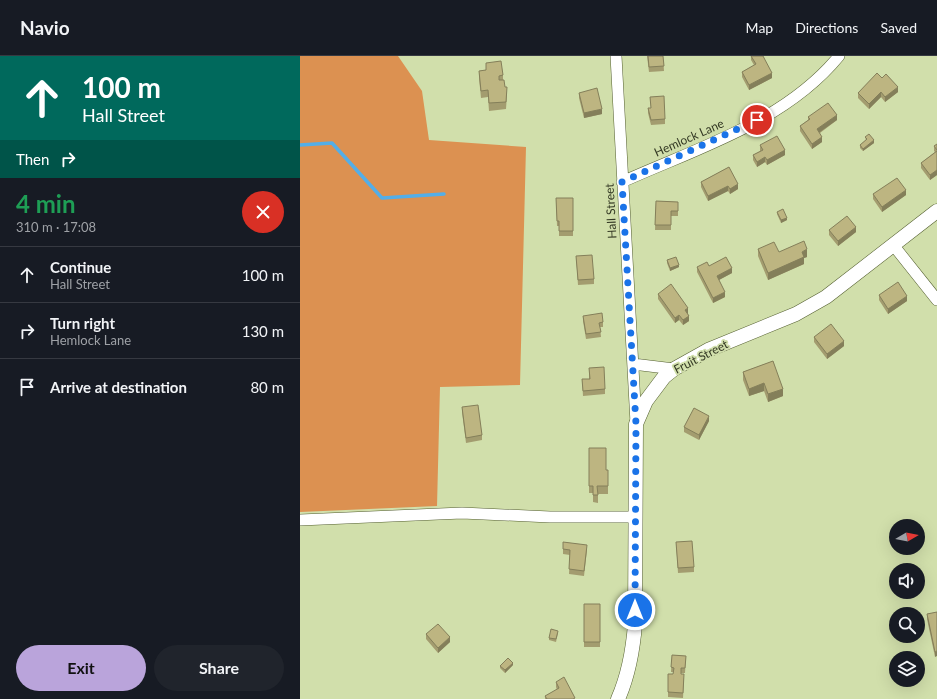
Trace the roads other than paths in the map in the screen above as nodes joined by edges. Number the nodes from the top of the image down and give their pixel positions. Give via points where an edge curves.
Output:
1 (616, 56) edge
2 (839, 56) edge
3 (622, 182) junction
4 (937, 211) edge
5 (894, 246) junction
6 (937, 300) edge
7 (633, 364) junction
8 (674, 369) junction
9 (636, 424) junction
10 (636, 517) junction
11 (300, 520) edge
12 (618, 699) edge

1 - 3 street, Hall Street
2 - 3 street, Hemlock Lane via 803,91 770,114
3 - 7 street, Hall Street
4 - 5 street, Fruit Street
5 - 6 street
5 - 8 street, Fruit Street via 826,297 790,317 708,350
7 - 8 street
7 - 9 street, Hall Street
8 - 9 street, Fruit Street via 664,377 646,401
9 - 10 street, Fruit Street
10 - 11 street via 462,513
10 - 12 street, Fruit Street via 633,652

